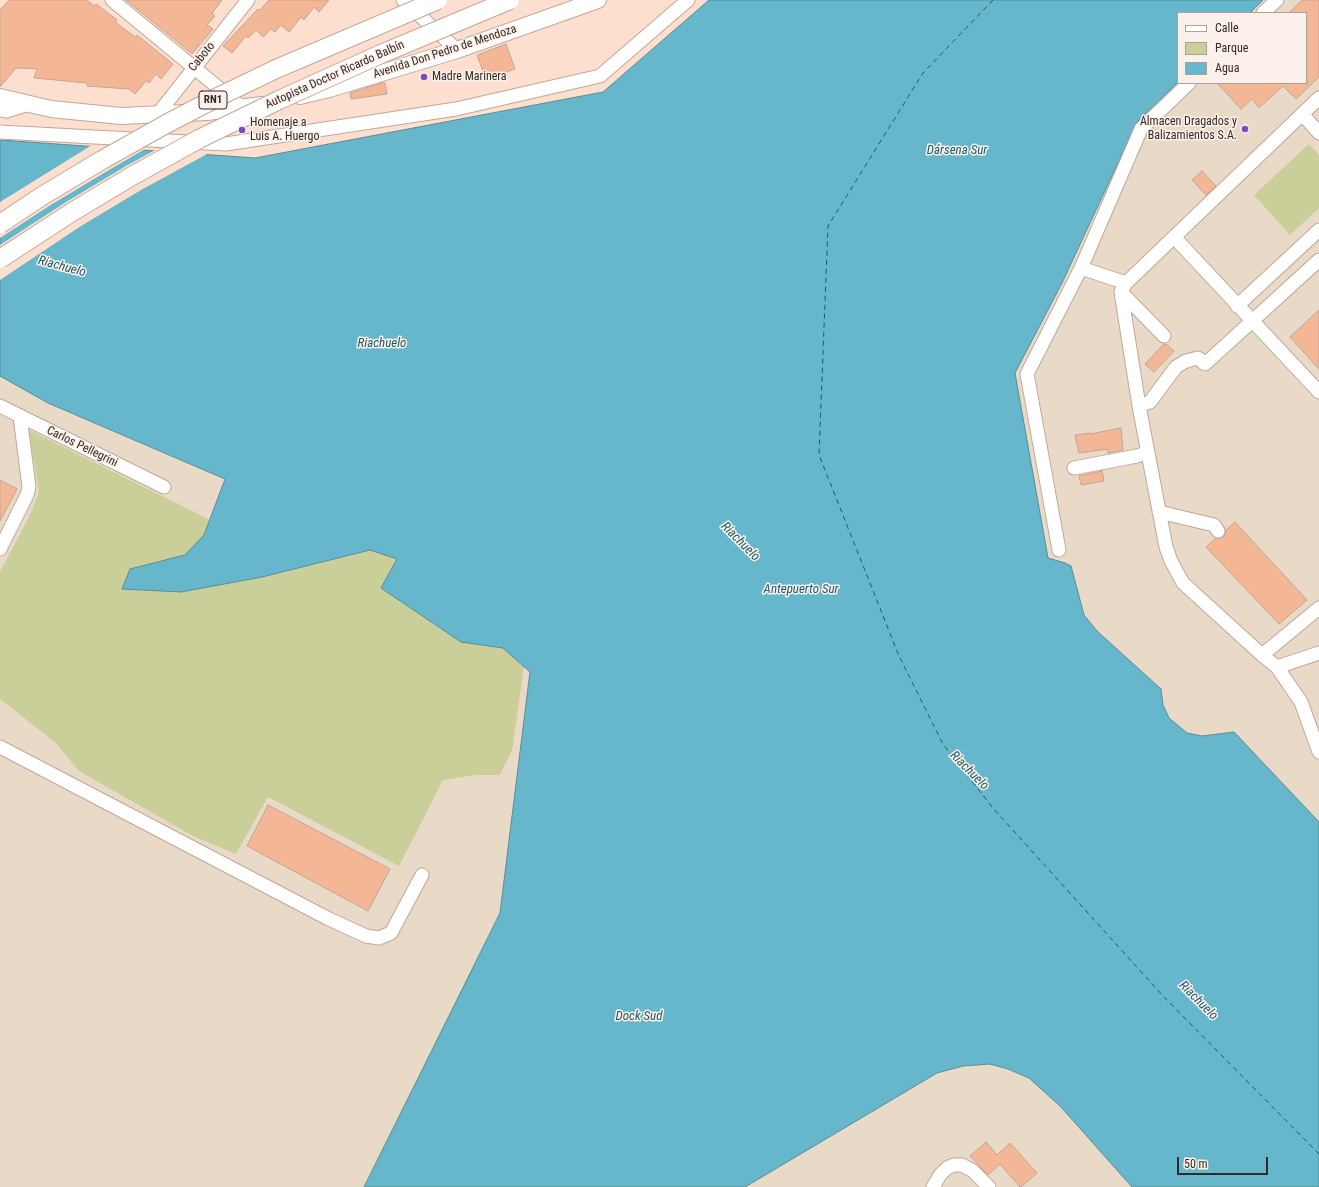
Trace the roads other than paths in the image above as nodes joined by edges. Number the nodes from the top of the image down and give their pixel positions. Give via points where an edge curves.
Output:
1 (112, 0) edge
2 (248, 0) edge
3 (403, 0) edge
4 (438, 0) edge
5 (497, 0) edge
6 (510, 0) edge
7 (598, 0) edge
8 (688, 0) edge
9 (1277, 0) edge
10 (1264, 12) edge
11 (432, 27) junction
12 (457, 50) junction
13 (194, 67) junction
14 (1188, 84) edge
15 (0, 97) edge
16 (1319, 98) edge
17 (29, 104) junction
18 (243, 108) junction
19 (0, 110) edge
20 (1302, 114) junction
21 (157, 115) junction
22 (0, 132) edge
23 (1319, 133) edge
24 (0, 224) edge
25 (1319, 230) edge
26 (1174, 238) junction
27 (0, 259) edge
28 (1319, 260) edge
29 (1081, 268) junction
30 (1123, 288) junction
31 (1237, 306) junction
32 (1252, 321) junction
33 (1164, 336) dead end
34 (1319, 392) edge
35 (0, 406) edge
36 (1139, 406) junction
37 (20, 416) junction
38 (1148, 452) junction
39 (1074, 468) dead end
40 (164, 487) dead end
41 (1159, 512) junction
42 (1218, 531) dead end
43 (0, 549) edge
44 (1059, 550) dead end
45 (1319, 608) edge
46 (1319, 653) edge
47 (1262, 655) junction
48 (1277, 667) junction
49 (0, 747) edge
50 (1319, 752) edge
51 (422, 874) dead end
52 (933, 1187) edge
53 (989, 1187) edge

1 - 13 street
2 - 13 street, Caboto
3 - 11 street
4 - 24 highway, RN1, bridge via 276,69 222,95 102,160
5 - 11 main road, Avenida Don Pedro de Mendoza
6 - 27 highway, Autopista Doctor Ricardo Balbín / RN1, bridge via 286,96 199,139 72,212
7 - 12 main road, Avenida Don Pedro de Mendoza
8 - 22 street via 600,76 456,109 226,144
9 - 10 street
11 - 12 street
11 - 18 main road, Avenida Don Pedro de Mendoza
12 - 18 main road, Avenida Don Pedro de Mendoza via 329,89
13 - 18 street
13 - 21 street, Caboto
14 - 29 street via 1141,129
15 - 17 main road, Avenida Don Pedro de Mendoza
16 - 20 street
17 - 19 street via 6,111
17 - 21 main road, Avenida Don Pedro de Mendoza via 97,114
18 - 21 main road, Avenida Don Pedro de Mendoza
20 - 23 street
20 - 26 street
25 - 31 street
26 - 30 street
26 - 31 street
28 - 32 street
29 - 30 street
29 - 44 street via 1027,374
30 - 33 street
30 - 36 street
31 - 32 street
32 - 34 street
32 - 36 street via 1205,364 1198,358 1186,360 1176,368 1150,402
35 - 37 street, Carlos Pellegrini
36 - 38 street
37 - 40 street, Carlos Pellegrini
37 - 43 street via 27,495
38 - 39 street
38 - 41 street
41 - 42 street via 1214,525
41 - 47 street via 1166,547 1183,583
45 - 47 street
46 - 48 street
47 - 48 street
48 - 50 street via 1301,702
49 - 51 street via 366,936 379,938 391,934
52 - 53 street via 940,1174 954,1165 962,1165 973,1171

